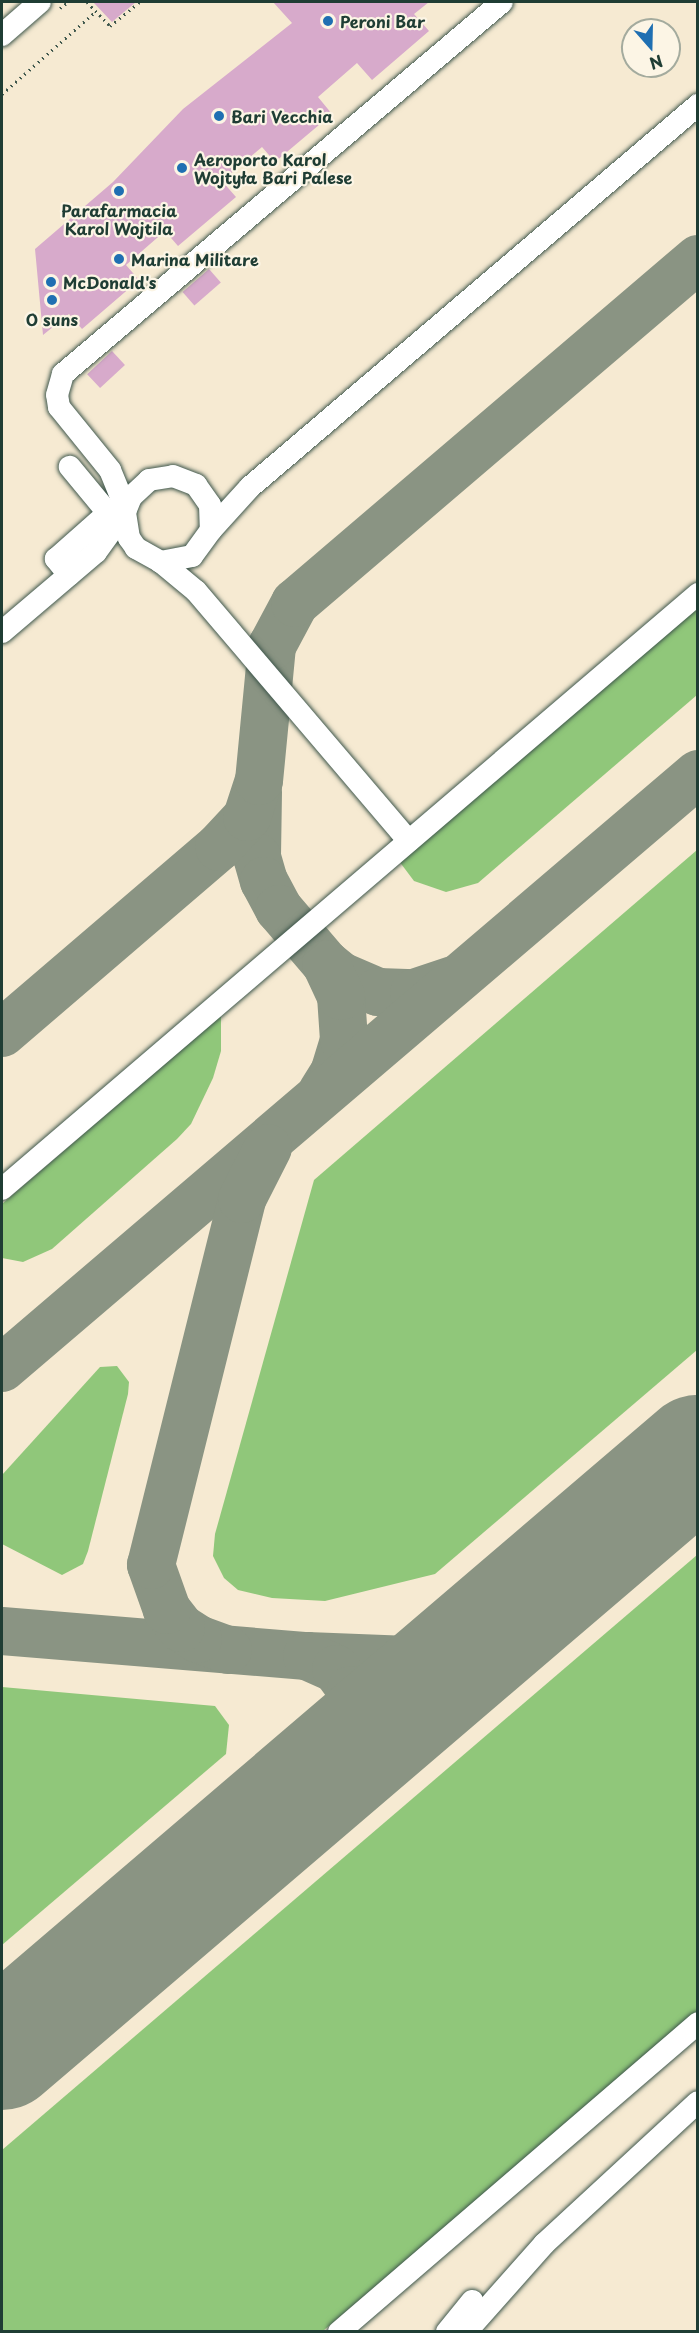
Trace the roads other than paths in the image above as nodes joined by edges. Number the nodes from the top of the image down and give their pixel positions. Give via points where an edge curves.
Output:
1 (40, 2) edge
2 (502, 2) edge
3 (2, 35) edge
4 (698, 105) edge
5 (70, 467) dead end
6 (110, 470) junction
7 (149, 480) junction
8 (250, 487) junction
9 (205, 494) junction
10 (126, 510) junction
11 (211, 530) junction
12 (136, 548) junction
13 (96, 552) junction
14 (192, 556) junction
15 (161, 562) junction
16 (69, 574) junction
17 (196, 591) junction
18 (698, 594) edge
19 (2, 632) edge
20 (409, 841) junction
21 (2, 1189) edge
22 (698, 2023) edge
23 (698, 2102) edge
24 (544, 2244) junction
25 (339, 2331) edge
26 (447, 2331) edge
27 (466, 2331) edge
28 (483, 2331) edge

1 - 3 street
2 - 6 street via 70,365 59,385 59,407
4 - 8 street
5 - 16 street via 108,513 56,559
6 - 7 street
6 - 10 street
7 - 9 street via 167,476 186,479
7 - 10 street via 135,492
8 - 9 street
8 - 11 street
9 - 11 street
10 - 12 street via 129,538
10 - 13 street
11 - 14 street
12 - 13 street
12 - 15 street
13 - 16 street
14 - 15 street
14 - 17 street via 187,568
15 - 17 street
16 - 19 street
17 - 20 street
18 - 20 street
20 - 21 street
22 - 25 street
23 - 24 street
24 - 26 street via 466,2306
24 - 27 street
24 - 28 street

